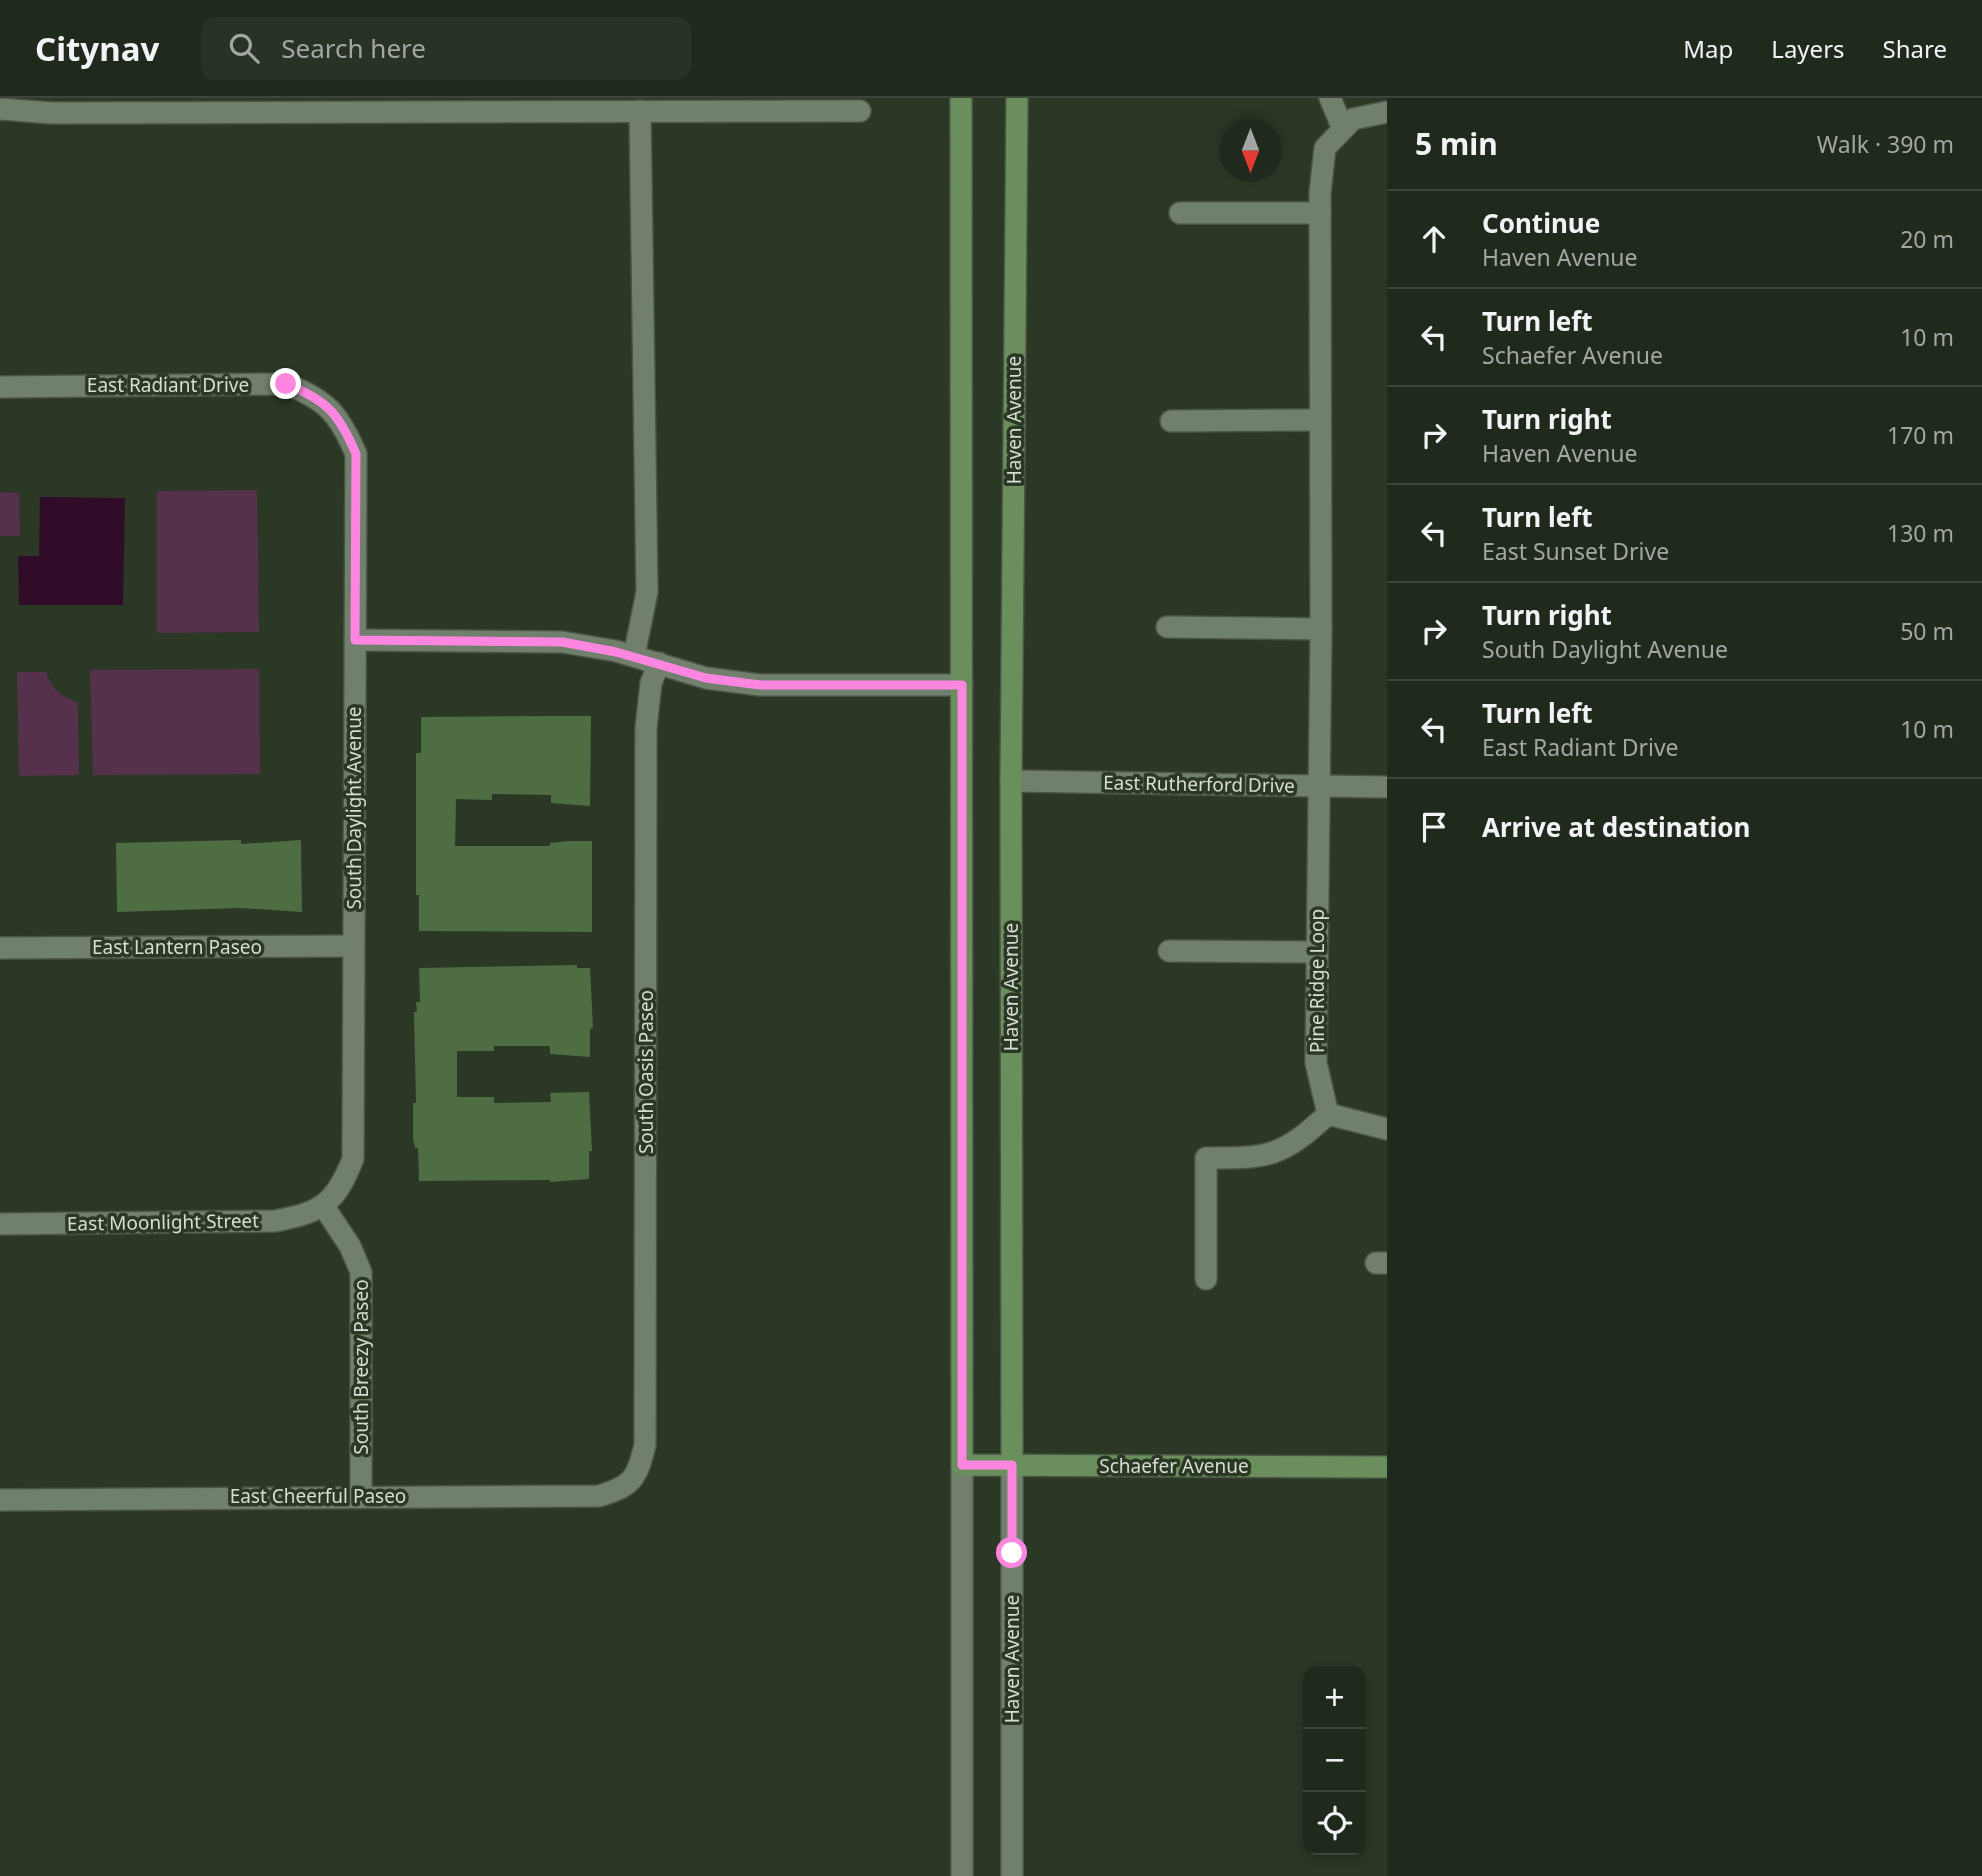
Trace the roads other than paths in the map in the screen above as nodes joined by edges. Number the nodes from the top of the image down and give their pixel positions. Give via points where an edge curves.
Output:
1 (961, 98) edge
2 (1017, 98) edge
3 (1330, 98) edge
4 (0, 109) edge
5 (640, 111) junction
6 (860, 111) dead end
7 (1387, 112) edge
8 (1343, 129) junction
9 (1320, 213) junction
10 (1180, 214) dead end
11 (0, 387) edge
12 (330, 407) joint
13 (1320, 420) junction
14 (1171, 421) dead end
15 (1167, 627) dead end
16 (1321, 629) junction
17 (355, 640) junction
18 (634, 656) junction
19 (659, 663) junction
20 (962, 685) junction
21 (1011, 781) junction
22 (1318, 786) junction
23 (1387, 787) edge
24 (353, 946) junction
25 (0, 948) edge
26 (1169, 951) dead end
27 (1317, 952) junction
28 (1328, 1114) junction
29 (1387, 1129) edge
30 (324, 1207) junction
31 (0, 1224) edge
32 (1206, 1279) dead end
33 (962, 1465) junction
34 (1012, 1465) junction
35 (1387, 1467) edge
36 (633, 1481) joint
37 (361, 1496) junction
38 (0, 1500) edge
39 (962, 1876) edge
40 (1012, 1876) edge

1 - 20 main road
2 - 21 main road, Haven Avenue
3 - 8 street
4 - 5 street via 52,113
5 - 6 street
5 - 18 street via 646,592
7 - 8 street via 1353,119
8 - 9 street, Pine Ridge Loop via 1325,148
9 - 10 street
9 - 13 street, Pine Ridge Loop
11 - 12 street, East Radiant Drive via 286,384 311,393
12 - 17 street, South Daylight Avenue via 356,454
13 - 14 street
13 - 16 street, Pine Ridge Loop
15 - 16 street
16 - 22 street, Pine Ridge Loop
17 - 18 street via 562,642
17 - 24 street, South Daylight Avenue
18 - 19 street
19 - 20 street via 706,678 760,685
19 - 36 street, South Oasis Paseo via 651,683 646,728 645,1445
20 - 33 main road
21 - 22 street, East Rutherford Drive
21 - 34 main road, Haven Avenue
22 - 23 street, East Rutherford Drive
22 - 27 street, Pine Ridge Loop
24 - 25 street, East Lantern Paseo
24 - 30 street, South Daylight Avenue via 353,1159 343,1183
26 - 27 street
27 - 28 street, Pine Ridge Loop via 1316,1063
28 - 29 street
28 - 32 street via 1299,1140 1261,1158 1206,1158
30 - 31 street, East Moonlight Street via 275,1220
30 - 37 street, South Breezy Paseo via 361,1272
33 - 34 main road, Schaefer Avenue
33 - 39 street
34 - 35 main road, Schaefer Avenue
34 - 40 street, Haven Avenue
36 - 37 street, East Cheerful Paseo via 599,1496
37 - 38 street, East Cheerful Paseo

